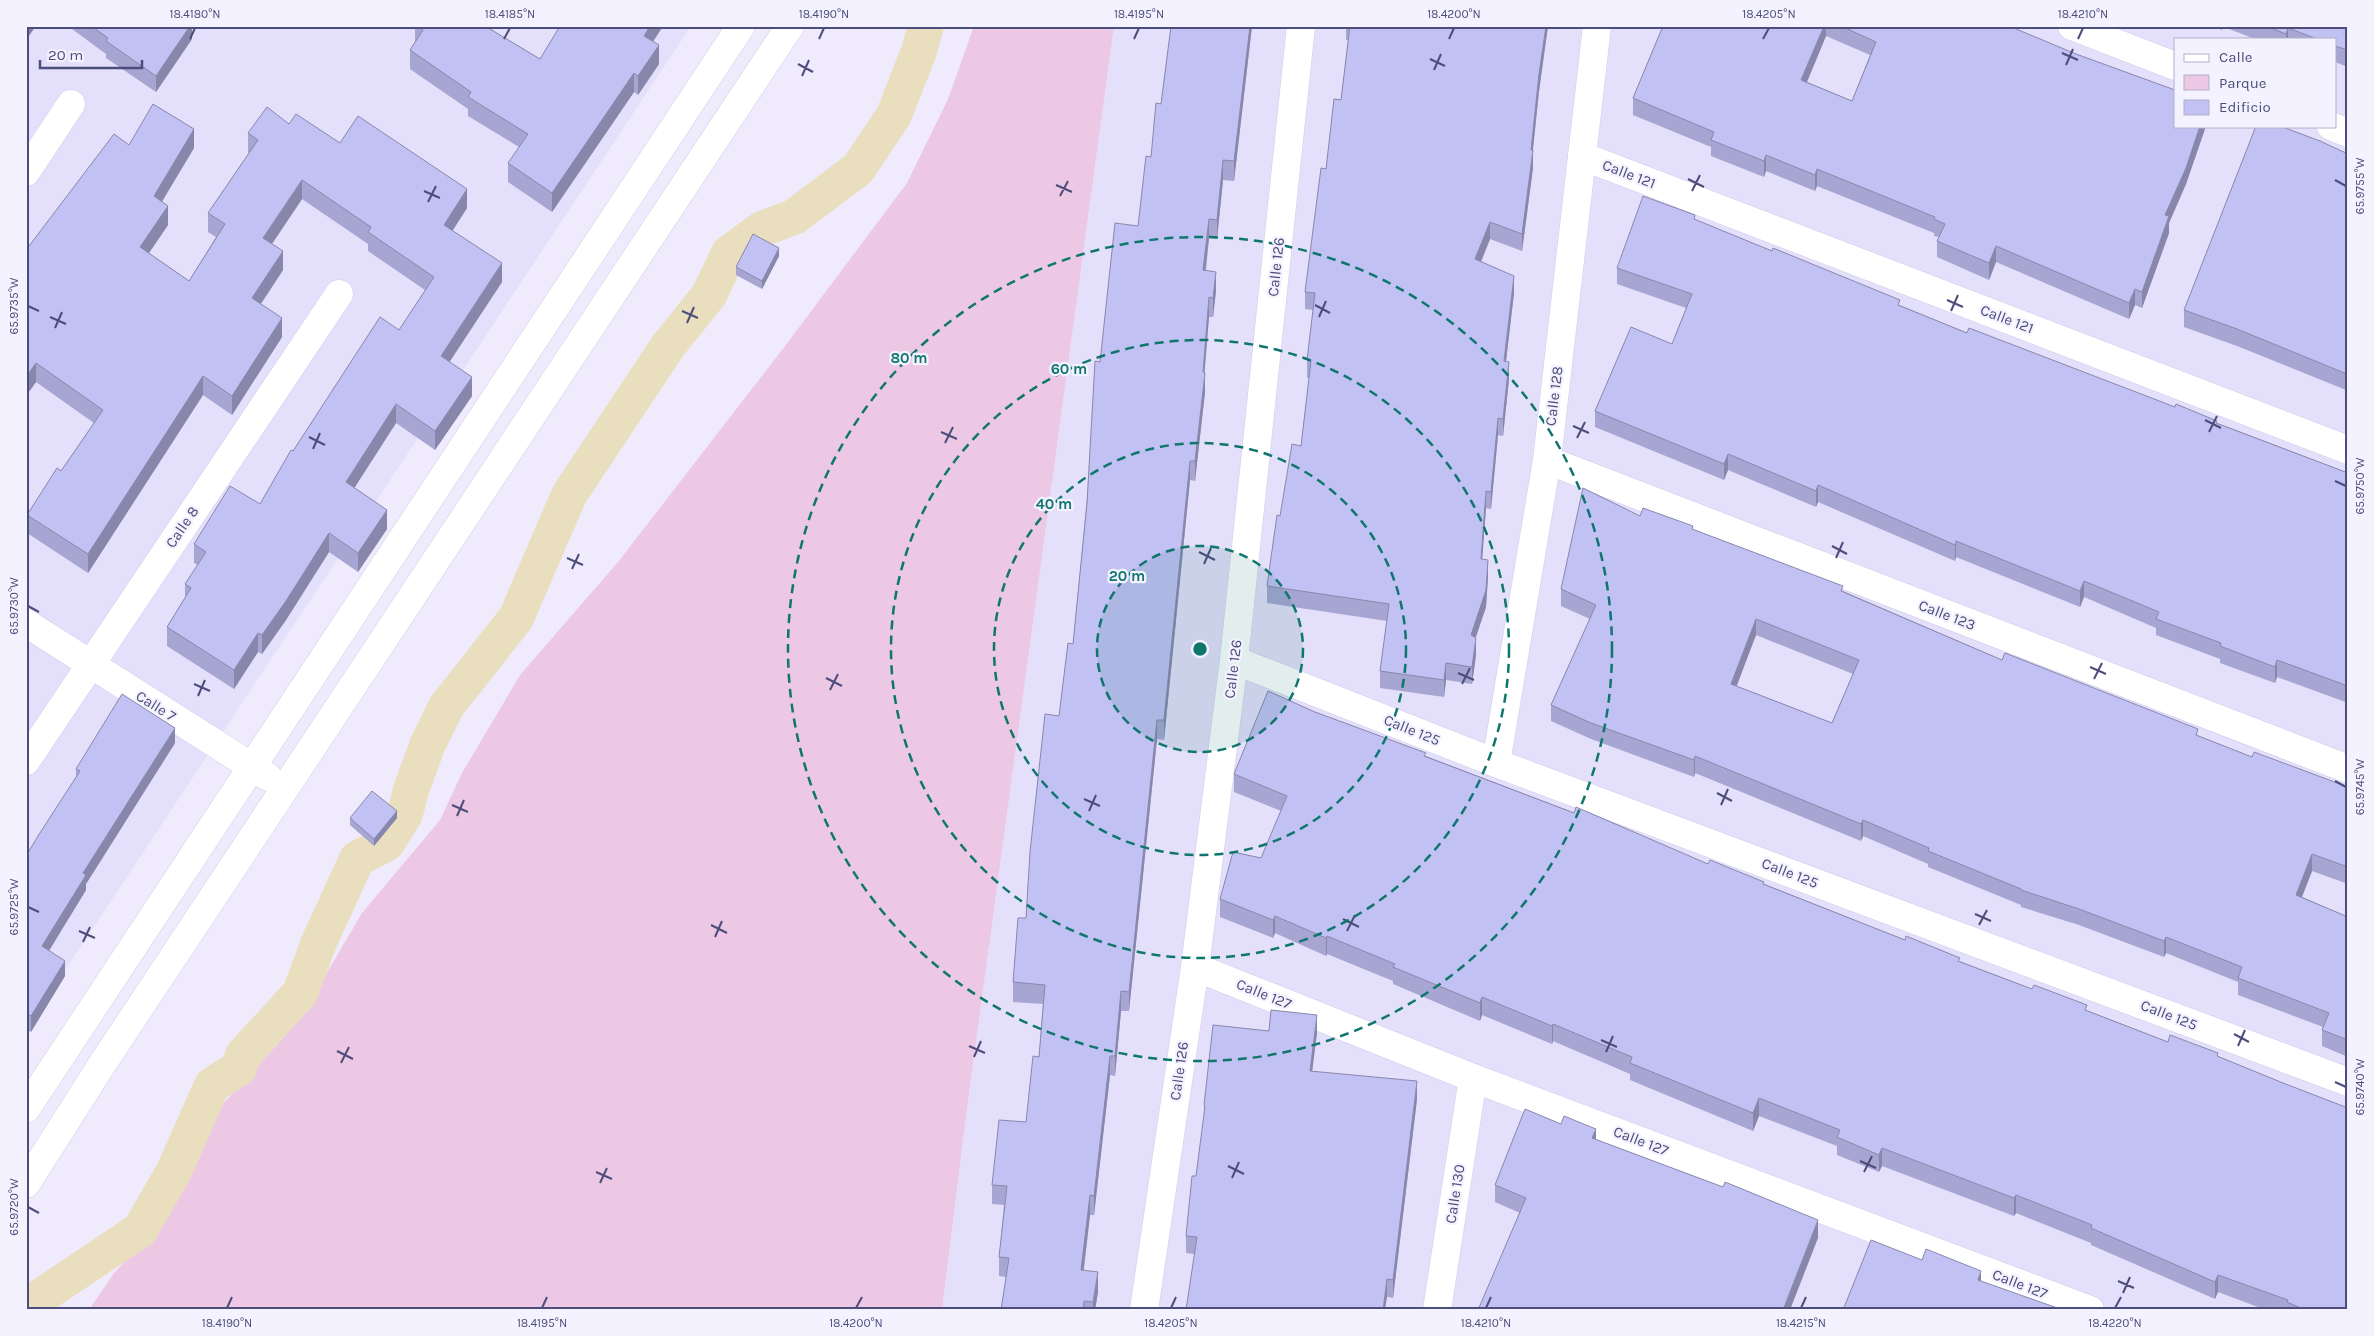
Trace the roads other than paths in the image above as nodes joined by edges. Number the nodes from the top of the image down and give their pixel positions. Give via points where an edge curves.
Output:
1 (741, 26) edge
2 (790, 26) edge
3 (1301, 26) edge
4 (1597, 26) edge
5 (2072, 26) edge
6 (2174, 66) edge
7 (70, 104) dead end
8 (2336, 128) edge
9 (2348, 133) edge
10 (1582, 156) junction
11 (26, 172) edge
12 (339, 294) dead end
13 (2348, 450) edge
14 (1546, 460) junction
15 (26, 623) edge
16 (1234, 660) junction
17 (90, 665) junction
18 (26, 761) edge
19 (1496, 763) junction
20 (253, 767) junction
21 (2348, 769) edge
22 (286, 788) junction
23 (1194, 967) junction
24 (1473, 1078) junction
25 (2348, 1082) edge
26 (26, 1110) edge
27 (26, 1184) edge
28 (1144, 1310) edge
29 (1437, 1310) edge
30 (2090, 1310) edge

1 - 20 street
2 - 22 street
3 - 16 street, Calle 126
4 - 10 street, Calle 128
5 - 6 street
7 - 11 street
8 - 9 street
10 - 13 street, Calle 121
10 - 14 street, Calle 128
12 - 17 street, Calle 8
14 - 19 street, Calle 128
14 - 21 street, Calle 123
15 - 17 street, Calle 7
16 - 19 street, Calle 125
16 - 23 street, Calle 126
17 - 18 street, Calle 8
17 - 20 street, Calle 7
19 - 25 street, Calle 125
20 - 22 street, Calle 7
20 - 26 street
22 - 27 street
23 - 24 street, Calle 127
23 - 28 street, Calle 126
24 - 29 street, Calle 130
24 - 30 street, Calle 127

